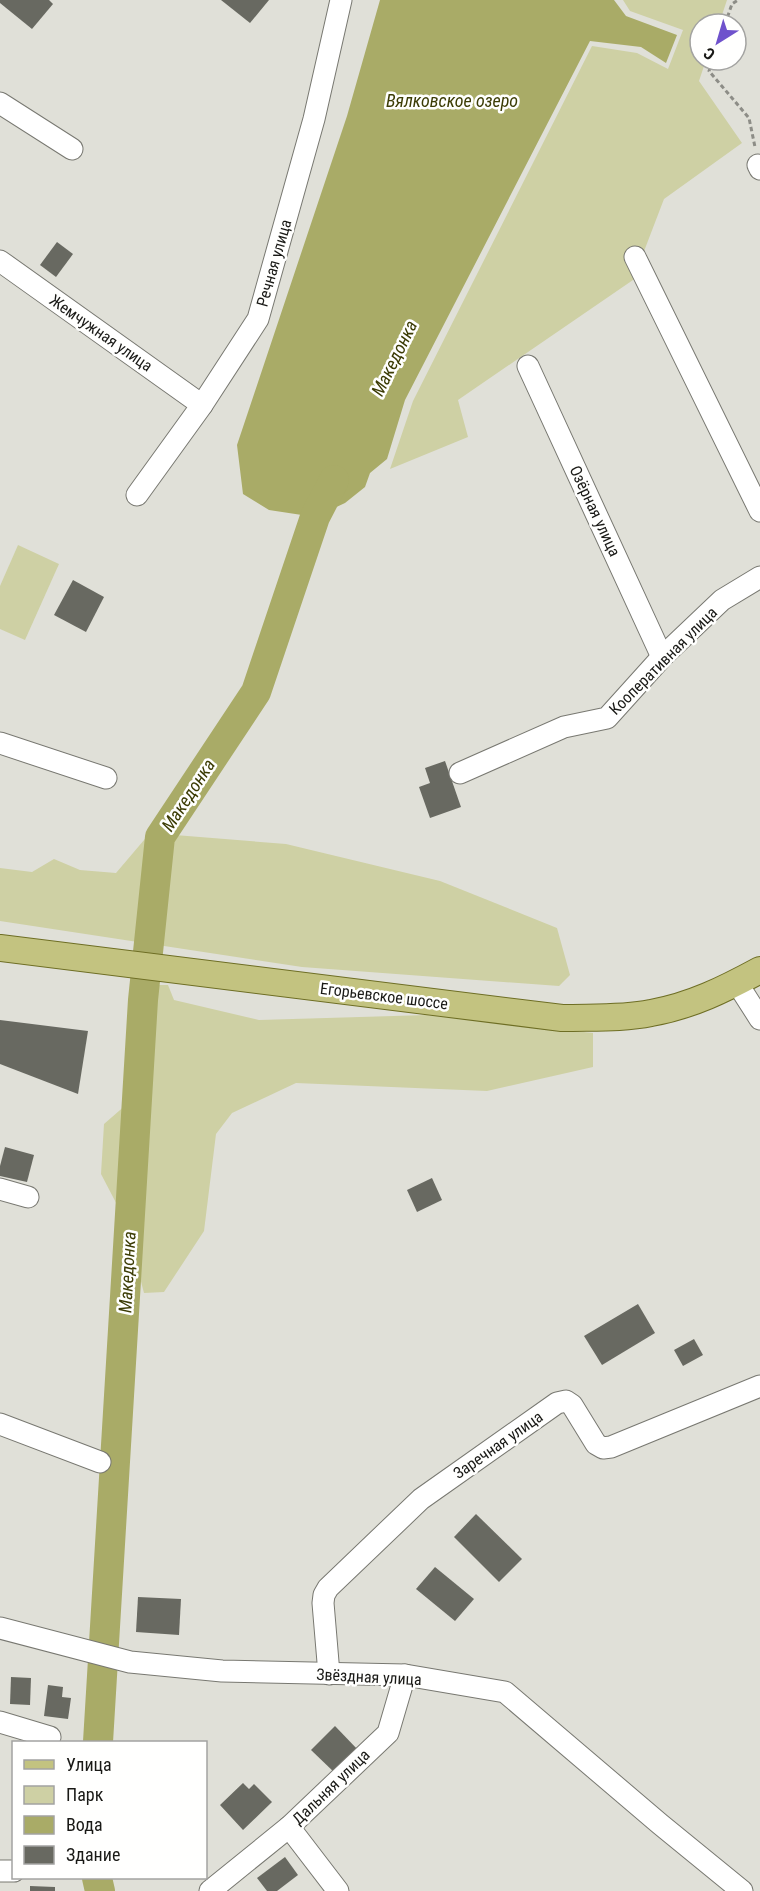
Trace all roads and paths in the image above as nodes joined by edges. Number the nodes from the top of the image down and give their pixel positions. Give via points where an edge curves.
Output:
1 (342, 0) edge
2 (738, 0) edge
3 (729, 12) edge
4 (710, 72) edge
5 (0, 103) edge
6 (72, 149) dead end
7 (759, 167) edge
8 (635, 257) dead end
9 (0, 261) edge
10 (528, 366) dead end
11 (202, 405) junction
12 (137, 495) dead end
13 (760, 512) edge
14 (760, 577) edge
15 (662, 657) junction
16 (0, 743) edge
17 (460, 773) dead end
18 (106, 778) dead end
19 (0, 948) edge
20 (760, 970) edge
21 (737, 982) junction
22 (760, 1018) edge
23 (0, 1189) edge
24 (28, 1197) dead end
25 (760, 1386) edge
26 (0, 1424) edge
27 (100, 1462) dead end
28 (0, 1628) edge
29 (329, 1674) junction
30 (405, 1676) junction
31 (0, 1722) edge
32 (50, 1737) dead end
33 (290, 1827) junction
34 (210, 1891) edge
35 (338, 1891) edge
36 (742, 1891) edge

1 - 11 street, Речная улица via 314,119 258,319
2 - 3 path
4 - 7 path via 749,118
5 - 6 street
8 - 13 street
9 - 11 street, Жемчужная улица
10 - 15 street, Озёрная улица
11 - 12 street, Речная улица
14 - 15 street, Кооперативная улица via 722,600
15 - 17 street, Кооперативная улица via 607,718 564,727
16 - 18 street
19 - 21 main road, Егорьевское шоссе via 562,1018 651,1013 694,1002
20 - 21 main road, Егорьевское шоссе
21 - 22 street
23 - 24 street
25 - 29 street, Заречная улица via 603,1448 596,1444 572,1405 566,1401 558,1403 421,1499 328,1588 322,1603
26 - 27 street
28 - 29 street, Звёздная улица via 130,1662 222,1671
29 - 30 street, Звёздная улица
30 - 33 street, Дальняя улица via 388,1733
30 - 36 street, Звёздная улица via 506,1692
31 - 32 street
33 - 34 street
33 - 35 street, Дальняя улица

